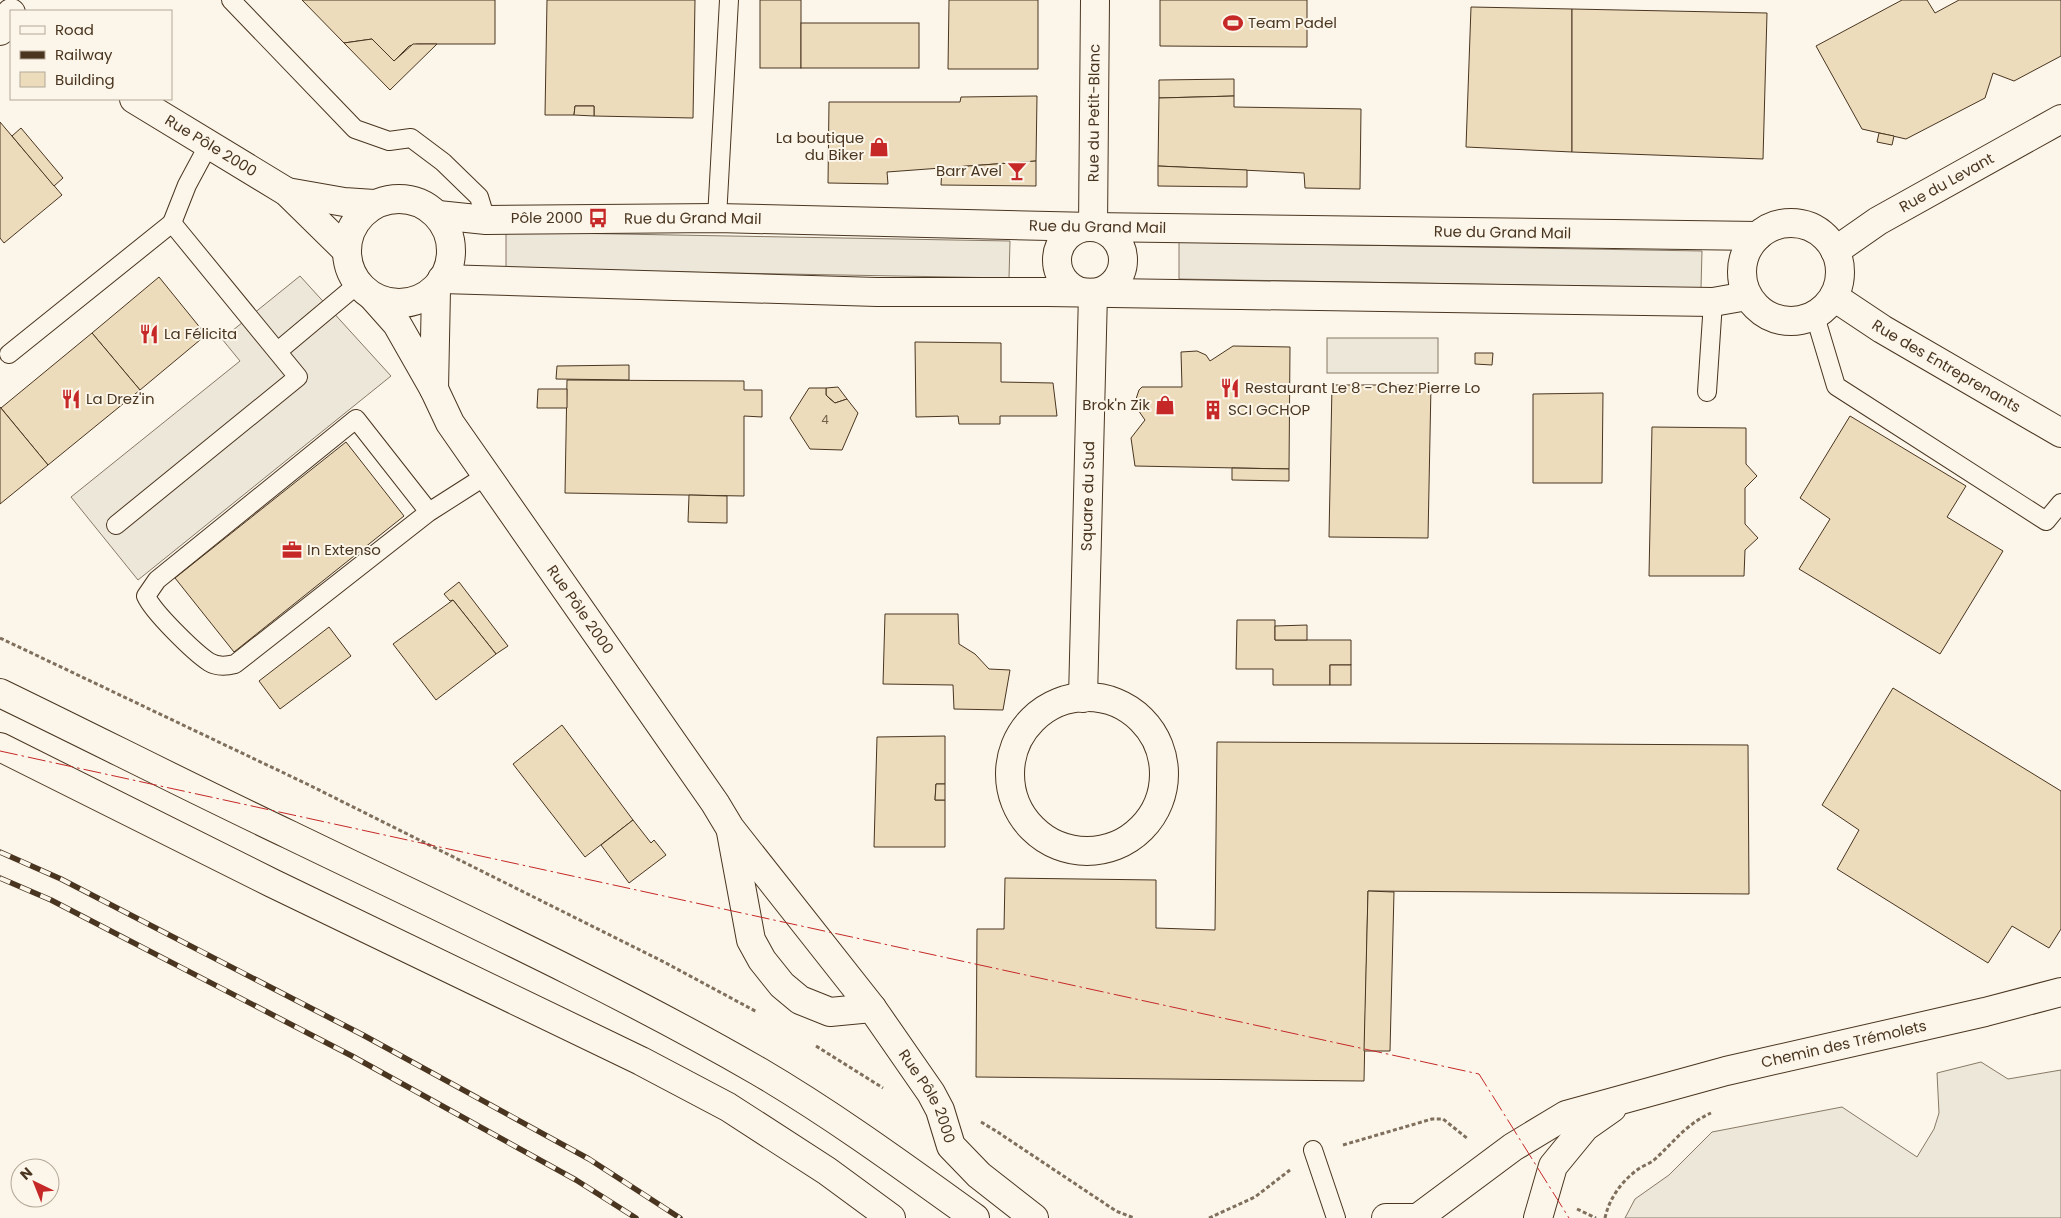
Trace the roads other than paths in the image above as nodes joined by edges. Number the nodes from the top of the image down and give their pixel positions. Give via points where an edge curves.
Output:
1 (231, 0) edge
2 (729, 0) edge
3 (1095, 0) edge
4 (136, 100) edge
5 (2061, 119) edge
6 (209, 144) junction
7 (287, 192) junction
8 (374, 204) junction
9 (438, 215) junction
10 (717, 218) junction
11 (486, 220) junction
12 (172, 223) junction
13 (1093, 227) junction
14 (1758, 236) junction
15 (346, 250) junction
16 (1836, 251) junction
17 (439, 284) junction
18 (366, 291) junction
19 (1092, 293) junction
20 (1747, 296) junction
21 (1713, 302) junction
22 (1824, 306) junction
23 (278, 351) junction
24 (9, 354) dead end
25 (434, 388) junction
26 (1707, 392) dead end
27 (2061, 433) edge
28 (487, 475) junction
29 (2061, 503) edge
30 (429, 512) junction
31 (116, 525) dead end
32 (0, 693) edge
33 (1083, 698) junction
34 (0, 747) edge
35 (730, 828) junction
36 (2061, 992) edge
37 (872, 1008) junction
38 (1628, 1097) junction
39 (1314, 1153) road end
40 (1541, 1207) edge
41 (891, 1218) edge
42 (975, 1218) edge
43 (1034, 1218) edge
44 (1336, 1218) edge
45 (1386, 1218) edge
46 (1421, 1218) edge

1 - 11 lane via 354,129 389,141 411,138 443,162 479,197
2 - 10 lane
3 - 13 street, Rue du Petit-Blanc
4 - 6 street, Rue Pôle 2000
5 - 16 street, Rue du Levant via 1878,221
6 - 7 street, Rue Pôle 2000
6 - 12 lane via 187,185
7 - 8 street, Rue Pôle 2000
7 - 15 street, Rue Pôle 2000
8 - 9 street via 391,198 408,198 424,204
8 - 15 street via 359,215 349,232
9 - 11 street, Rue du Grand Mail
9 - 17 street via 451,246 450,264
10 - 11 street, Rue du Grand Mail
10 - 13 street, Rue du Grand Mail
12 - 23 lane
12 - 24 lane
13 - 14 street, Rue du Grand Mail
13 - 19 street via 1113,235 1120,244 1123,260 1119,276 1112,284
13 - 19 street via 1072,232 1064,240 1057,260 1059,271 1072,288
14 - 16 street via 1773,226 1791,223 1809,226 1824,236
14 - 20 street via 1747,248 1742,264
15 - 18 street via 349,269
16 - 22 street via 1839,282
17 - 18 street via 424,297 411,302 391,302
17 - 19 street
17 - 25 street, Rue Pôle 2000
18 - 23 lane
18 - 25 street, Rue Pôle 2000 via 397,324
19 - 21 street
19 - 33 street, Square du Sud
20 - 21 street
20 - 22 street via 1760,311 1776,320 1796,321
21 - 26 lane
22 - 27 street, Rue des Entreprenants via 1882,328
22 - 29 lane via 1836,386 2046,521
23 - 31 lane via 298,377
25 - 28 street, Rue Pôle 2000 via 450,422
28 - 30 lane
28 - 35 street, Rue Pôle 2000
30 - 30 lane via 236,664 225,666 209,662 152,609 146,596 157,580 356,419
32 - 42 street via 474,922 668,1023 758,1072 852,1130
33 - 33 street via 1056,704 1037,716 1023,732 1013,752 1010,773 1013,795 1022,816 1036,832 1054,844 1097,851 1118,845 1137,833 1151,816 1160,796 1164,775 1153,733 1138,716 1120,704 1099,698
34 - 41 street via 272,883 650,1065 728,1107 827,1171
35 - 37 street, Rue Pôle 2000
35 - 37 street, Rue Pôle 2000 via 751,940 762,960 782,985 800,1000 830,1012
36 - 38 street, Chemin des Trémolets
37 - 43 street, Rue Pôle 2000 via 931,1093 951,1146 962,1160
38 - 40 street, Chemin des Trémolets via 1585,1127 1572,1141 1553,1166
38 - 46 street, Chemin des Trémolets via 1566,1115 1492,1162
39 - 44 lane
45 - 46 street

